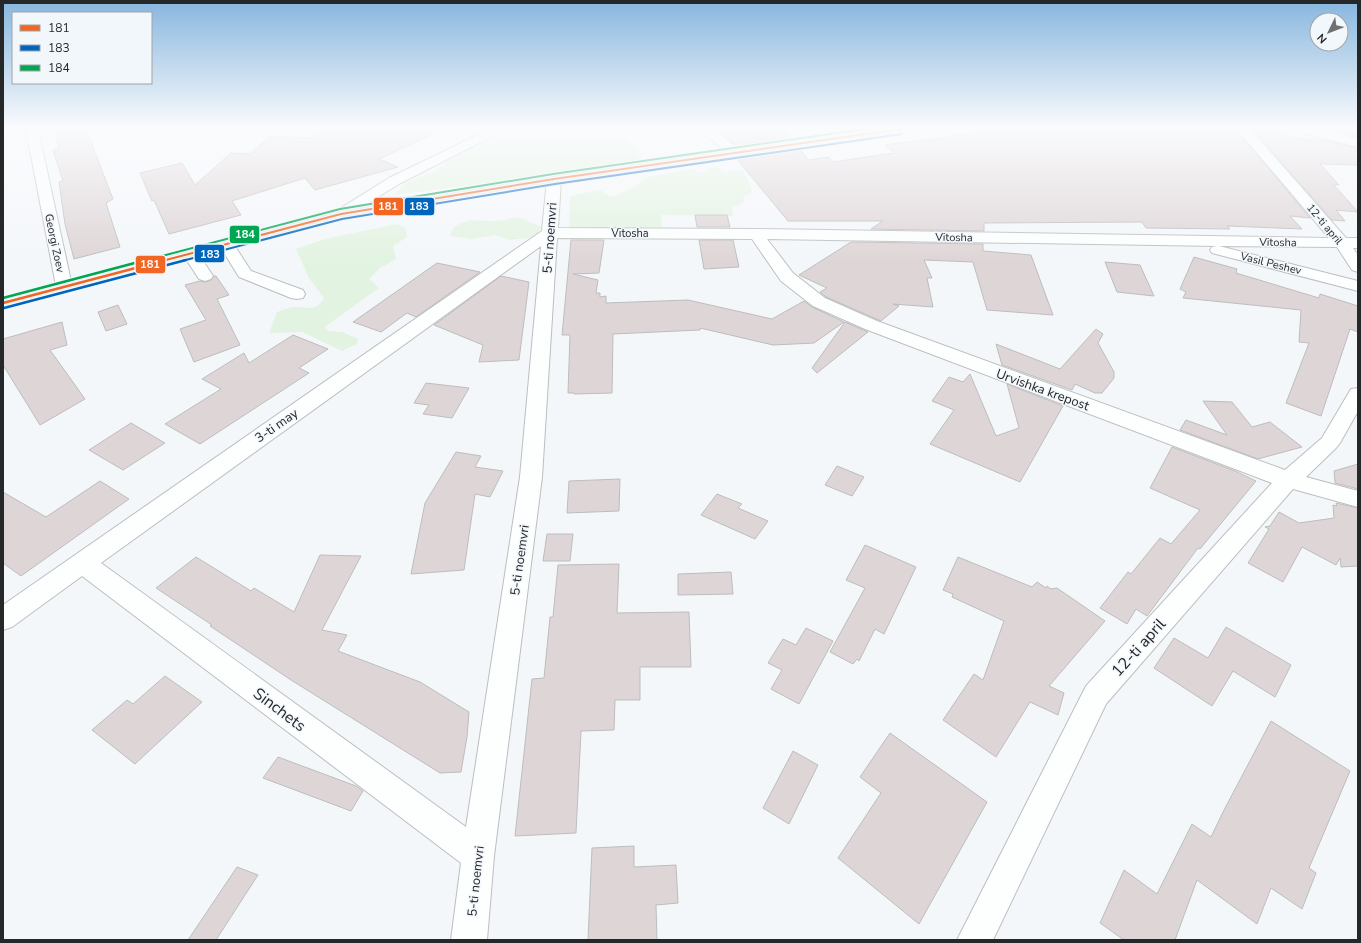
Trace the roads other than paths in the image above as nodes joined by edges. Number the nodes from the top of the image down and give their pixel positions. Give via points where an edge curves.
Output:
1 (41, 173) edge
2 (410, 173) edge
3 (596, 173) edge
4 (1281, 173) edge
5 (554, 179) junction
6 (341, 214) junction
7 (549, 233) junction
8 (756, 234) junction
9 (1183, 241) junction
10 (226, 243) junction
11 (1342, 243) junction
12 (1358, 243) edge
13 (190, 253) junction
14 (1358, 267) edge
15 (205, 276) dead end
16 (64, 286) junction
17 (1358, 286) edge
18 (297, 294) dead end
19 (3, 303) edge
20 (1358, 394) edge
21 (1288, 480) junction
22 (1358, 500) edge
23 (81, 562) junction
24 (3, 619) edge
25 (478, 856) junction
26 (469, 940) edge
27 (975, 940) edge

1 - 16 street, Georgi Zoev
2 - 6 street
3 - 5 main road
4 - 11 street, 12-ti april
5 - 6 main road
5 - 7 street, 5-ti noemvri
6 - 10 main road
7 - 8 street, Vitosha
7 - 23 street, 3-ti may
7 - 25 street, 5-ti noemvri via 531,477
8 - 9 street, Vitosha
8 - 21 street, Urvishka krepost via 787,277 819,302 871,325
9 - 11 street, Vitosha
9 - 17 street, Vasil Peshev
10 - 13 main road
10 - 18 street via 245,274
11 - 12 street, Vitosha
11 - 14 street, 12-ti april
13 - 15 street
13 - 16 main road
16 - 19 main road
20 - 21 street, 12-ti april via 1329,443
21 - 22 street, Urvishka krepost
21 - 27 street, 12-ti april via 1096,694
23 - 24 street, 3-ti may
23 - 25 street, Sinchets
25 - 26 street, 5-ti noemvri

